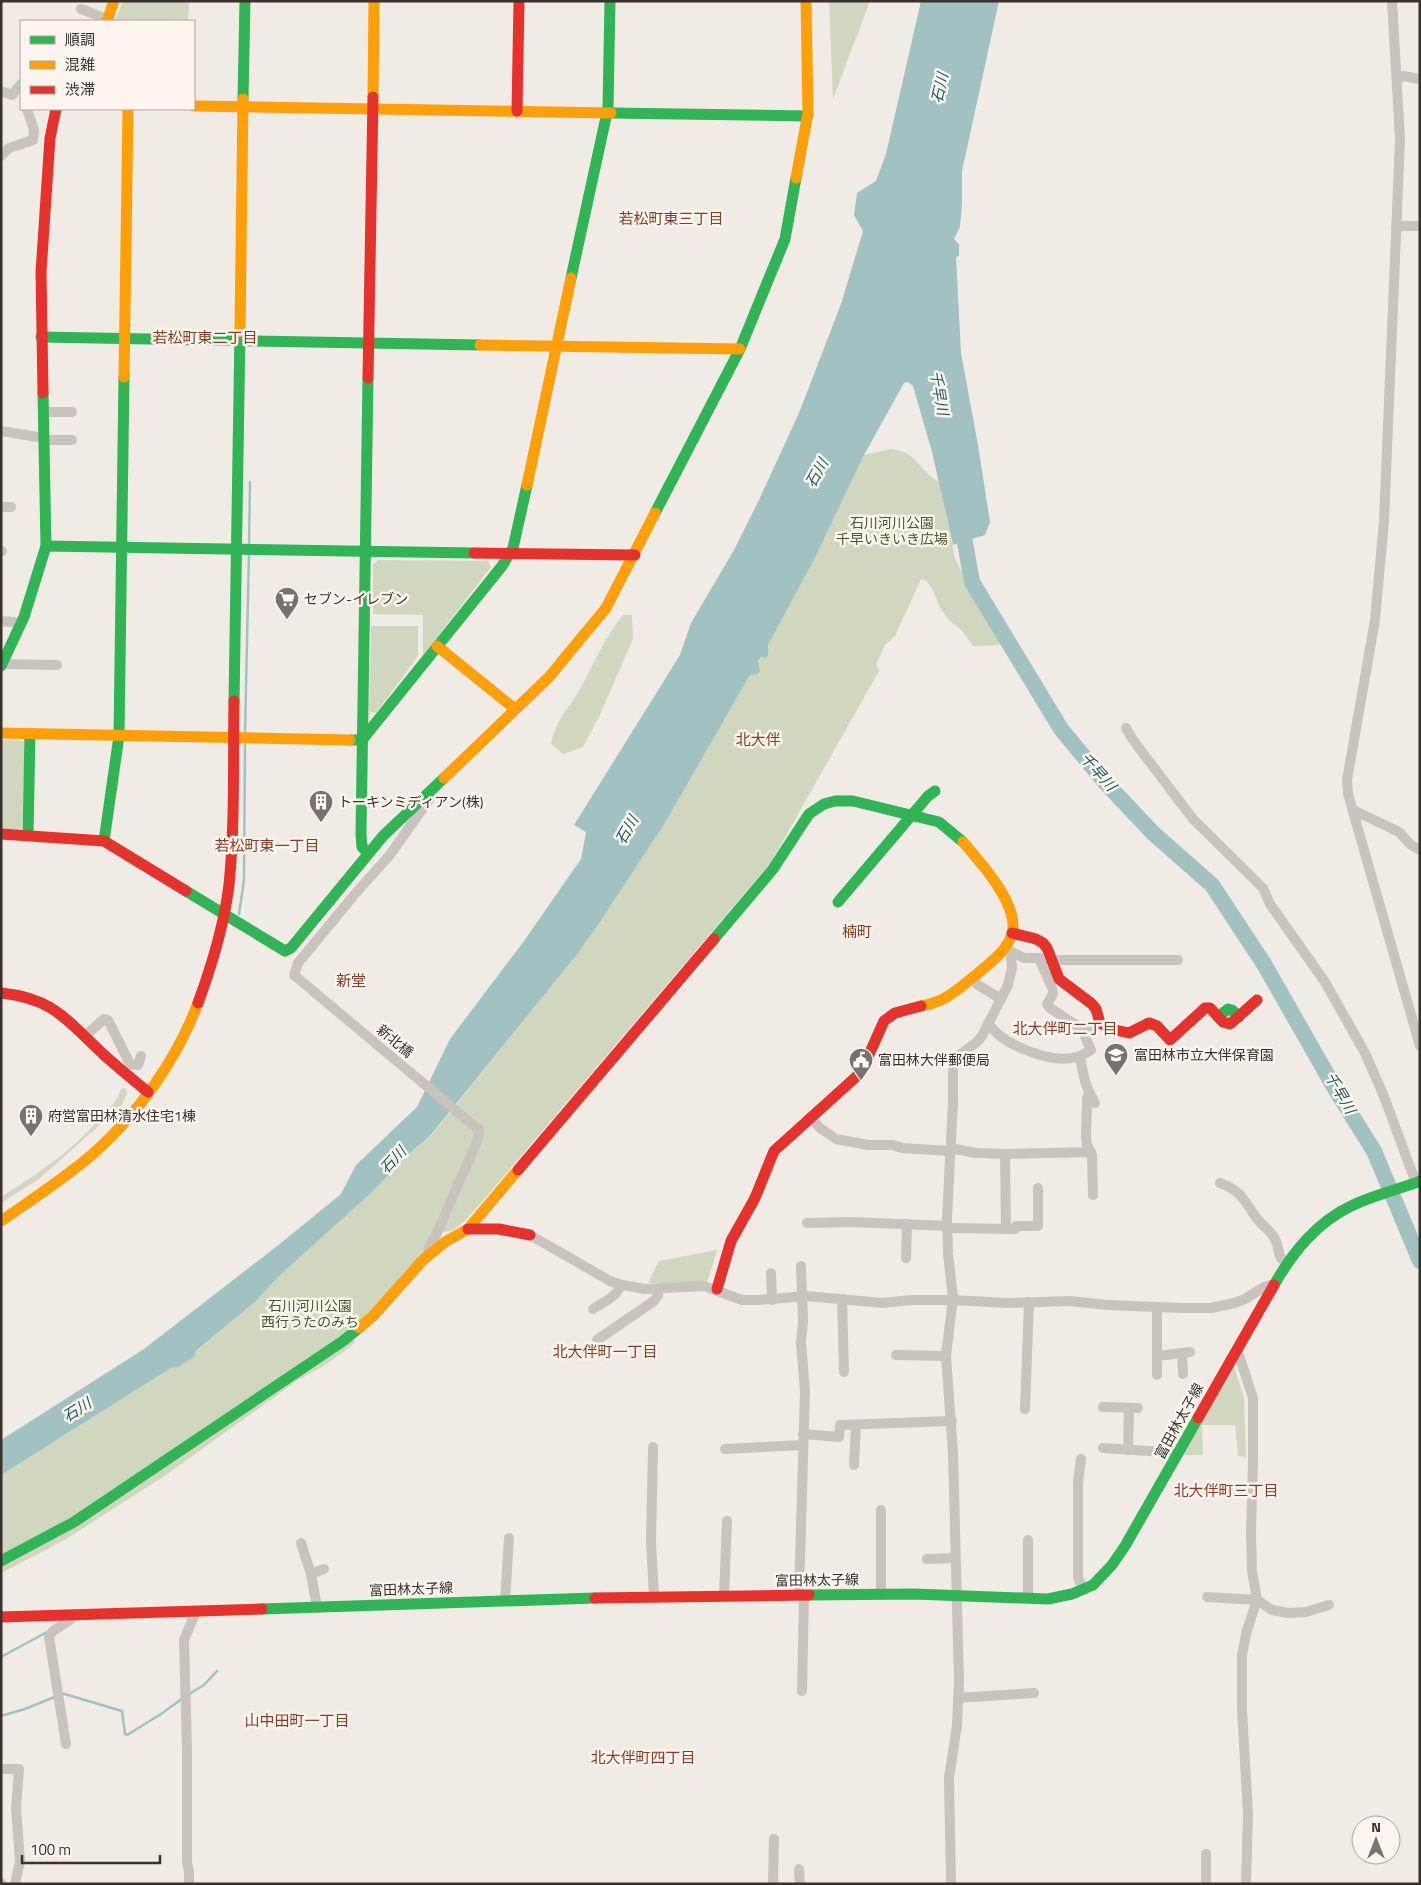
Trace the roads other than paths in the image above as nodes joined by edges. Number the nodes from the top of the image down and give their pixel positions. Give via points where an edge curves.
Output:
1 (114, 1) edge
2 (245, 1) edge
3 (374, 1) edge
4 (519, 1) edge
5 (610, 1) edge
6 (806, 1) edge
7 (1392, 1) edge
8 (81, 9) dead end
9 (107, 20) edge
10 (1397, 79) junction
11 (1420, 80) edge
12 (20, 85) edge
13 (1, 91) edge
14 (195, 106) edge
15 (243, 107) junction
16 (372, 109) junction
17 (27, 110) edge
18 (56, 110) edge
19 (128, 110) edge
20 (517, 111) junction
21 (607, 113) junction
22 (808, 116) junction
23 (1, 156) edge
24 (1420, 226) edge
25 (1396, 228) junction
26 (41, 337) junction
27 (124, 338) junction
28 (240, 340) junction
29 (368, 342) junction
30 (558, 346) junction
31 (740, 348) junction
32 (43, 412) junction
33 (72, 412) dead end
34 (1, 431) edge
35 (40, 438) junction
36 (72, 440) dead end
37 (46, 546) junction
38 (122, 546) junction
39 (236, 548) junction
40 (365, 550) junction
41 (510, 553) junction
42 (634, 555) junction
43 (1, 621) edge
44 (18, 623) junction
45 (437, 646) junction
46 (2, 665) edge
47 (57, 666) dead end
48 (516, 709) junction
49 (1126, 728) dead end
50 (1, 733) edge
51 (30, 734) junction
52 (119, 736) junction
53 (233, 738) junction
54 (362, 739) junction
55 (935, 791) dead end
56 (427, 792) junction
57 (1353, 810) junction
58 (912, 815) junction
59 (1, 834) edge
60 (28, 835) junction
61 (104, 841) junction
62 (1420, 850) edge
63 (368, 854) junction
64 (838, 902) dead end
65 (225, 916) junction
66 (1012, 933) junction
67 (1009, 951) junction
68 (1051, 960) junction
69 (1178, 960) dead end
70 (972, 977) junction
71 (1, 993) edge
72 (1001, 999) junction
73 (1257, 1000) dead end
74 (1100, 1022) junction
75 (988, 1023) junction
76 (1084, 1029) junction
77 (85, 1036) junction
78 (1420, 1046) edge
79 (141, 1056) dead end
80 (1080, 1056) junction
81 (148, 1092) junction
82 (1089, 1093) junction
83 (1095, 1103) dead end
84 (812, 1119) junction
85 (950, 1149) junction
86 (1090, 1152) junction
87 (1005, 1154) junction
88 (1416, 1183) edge
89 (1220, 1184) dead end
90 (1038, 1188) dead end
91 (1093, 1195) dead end
92 (1, 1221) edge
93 (807, 1223) dead end
94 (907, 1224) junction
95 (947, 1227) junction
96 (468, 1229) junction
97 (1006, 1229) junction
98 (530, 1234) joint
99 (428, 1256) junction
100 (906, 1258) dead end
101 (1286, 1264) junction
102 (801, 1266) dead end
103 (771, 1273) dead end
104 (1274, 1284) junction
105 (622, 1285) junction
106 (658, 1288) junction
107 (717, 1290) junction
108 (802, 1297) junction
109 (842, 1299) junction
110 (772, 1300) junction
111 (952, 1300) junction
112 (1029, 1302) junction
113 (1157, 1307) junction
114 (593, 1309) dead end
115 (596, 1340) dead end
116 (1237, 1349) junction
117 (896, 1355) dead end
118 (946, 1356) junction
119 (1157, 1356) junction
120 (844, 1372) dead end
121 (1183, 1374) dead end
122 (1157, 1375) dead end
123 (1103, 1407) dead end
124 (1025, 1409) dead end
125 (952, 1421) junction
126 (856, 1424) junction
127 (803, 1434) junction
128 (803, 1445) junction
129 (653, 1447) dead end
130 (1103, 1448) dead end
131 (725, 1449) dead end
132 (1128, 1450) junction
133 (1177, 1455) junction
134 (1081, 1459) dead end
135 (854, 1465) dead end
136 (882, 1510) dead end
137 (727, 1521) dead end
138 (509, 1538) dead end
139 (1028, 1540) dead end
140 (300, 1543) dead end
141 (955, 1558) junction
142 (927, 1559) dead end
143 (1, 1561) edge
144 (324, 1569) dead end
145 (311, 1574) junction
146 (1084, 1590) junction
147 (881, 1594) junction
148 (802, 1595) junction
149 (957, 1595) junction
150 (654, 1596) junction
151 (724, 1596) junction
152 (1207, 1597) dead end
153 (1028, 1598) junction
154 (1257, 1600) junction
155 (505, 1601) junction
156 (1329, 1605) dead end
157 (317, 1607) junction
158 (196, 1611) junction
159 (71, 1615) junction
160 (1, 1617) edge
161 (802, 1691) dead end
162 (1034, 1693) dead end
163 (958, 1698) junction
164 (66, 1744) dead end
165 (1, 1769) edge
166 (774, 1839) dead end
167 (1206, 1854) dead end
168 (799, 1869) dead end
169 (15, 1884) edge
170 (189, 1884) edge
171 (773, 1884) edge
172 (800, 1884) edge
173 (951, 1884) edge
174 (1206, 1884) edge
175 (1246, 1884) edge

1 - 9 street
2 - 15 street
3 - 16 street
4 - 20 street
5 - 21 street
6 - 22 street
7 - 10 street
8 - 9 street
10 - 11 street via 1403,76
10 - 25 street via 1400,139
12 - 13 street via 12,95
14 - 15 street
15 - 16 street
15 - 28 street
16 - 20 street
16 - 29 street
17 - 23 street via 34,130 33,140 9,148
18 - 26 street via 50,138 41,272
19 - 27 street
20 - 21 street
21 - 22 street
21 - 30 street
22 - 31 street via 785,239
24 - 25 street
25 - 57 street via 1384,521 1375,620 1347,780
26 - 27 street
26 - 32 street
27 - 28 street
27 - 38 street
28 - 29 street
28 - 39 street
29 - 30 street
29 - 40 street
30 - 31 street
30 - 41 street
31 - 42 street
32 - 33 street
32 - 35 street
34 - 35 street
35 - 36 street
35 - 37 street
37 - 38 street
37 - 44 street
38 - 39 street
38 - 52 street
39 - 40 street
39 - 53 street
40 - 41 street
40 - 54 street
41 - 42 street
41 - 45 street
42 - 48 street via 606,608 549,677
43 - 44 street
44 - 46 street
45 - 48 street
45 - 54 street
46 - 47 street
48 - 56 street
49 - 88 street via 1193,819 1263,888 1270,904 1325,982 1365,1053
50 - 51 street
51 - 52 street
51 - 60 street
52 - 53 street
52 - 61 street
53 - 54 street
53 - 65 street via 231,872
54 - 63 street via 361,834 362,847
55 - 58 street
56 - 63 street
56 - 99 street, 新北橋 via 431,797 402,840 298,963 294,975 479,1130 438,1233 427,1251
57 - 62 street via 1399,832
57 - 78 street
58 - 64 street
58 - 66 street via 946,825 957,837 1005,897 1012,914
58 - 96 street via 844,801 824,804 809,814 773,869
59 - 60 street
60 - 61 street
61 - 65 street
63 - 65 street via 288,950 278,948
65 - 81 street via 218,948 193,1016 168,1066
66 - 67 street
66 - 68 street via 1042,943
67 - 70 street
67 - 72 street via 1011,977
67 - 76 street via 1024,958 1039,958 1054,989 1047,1004
68 - 69 street
68 - 74 street via 1059,979 1097,1009
70 - 72 street via 978,985
70 - 84 street via 940,1001 888,1016 860,1072
71 - 77 street via 29,997 53,1007
72 - 75 street
73 - 74 street via 1230,1024 1223,1022 1210,1008 1205,1008 1170,1040 1149,1022 1128,1033 1106,1028
74 - 76 street via 1088,1030
75 - 80 street via 992,1030 1033,1054 1064,1058
75 - 85 street via 977,1042 953,1062
76 - 80 street via 1091,1050
77 - 79 street via 104,1019 108,1020 130,1064 138,1065
77 - 81 street
80 - 82 street via 1081,1071
81 - 92 street via 96,1151
82 - 83 street
82 - 86 street via 1086,1137
84 - 85 street via 836,1139 902,1148
84 - 107 street via 774,1152 755,1198 731,1242
85 - 87 street via 976,1154
85 - 95 street
86 - 87 street
86 - 91 street
87 - 97 street
88 - 101 street, 富田林太子線 via 1350,1207 1324,1222 1303,1240
89 - 101 street via 1245,1199 1260,1223 1275,1238 1279,1257
90 - 97 street via 1038,1226
93 - 94 street
94 - 95 street
94 - 100 street
95 - 97 street
95 - 111 street
96 - 98 street via 503,1228
96 - 99 street
98 - 105 street
99 - 143 street via 373,1316 343,1341 74,1522
101 - 104 street, 富田林太子線
102 - 108 street
103 - 110 street
104 - 113 street via 1246,1298 1211,1308
104 - 116 street, 富田林太子線
105 - 106 street
105 - 114 street via 614,1295
106 - 107 street via 695,1286
106 - 115 street via 654,1301
107 - 110 street via 742,1300
108 - 109 street
108 - 110 street
108 - 127 street
109 - 111 street via 882,1303
109 - 120 street
111 - 112 street
111 - 118 street
112 - 113 street via 1070,1301
112 - 124 street
113 - 119 street
116 - 133 street, 富田林太子線
116 - 154 street via 1253,1398 1251,1532 1252,1575
117 - 118 street
118 - 125 street
119 - 121 street via 1186,1352
119 - 122 street
123 - 132 street via 1133,1408
125 - 126 street
125 - 141 street
126 - 127 street via 840,1425 839,1437
126 - 135 street
127 - 128 street
128 - 131 street
128 - 148 street
129 - 150 street via 651,1542
130 - 132 street
132 - 133 street
133 - 146 street, 富田林太子線 via 1119,1556 1100,1578
134 - 146 street via 1078,1578
136 - 147 street
137 - 151 street
138 - 155 street
139 - 153 street
140 - 145 street
141 - 142 street
141 - 149 street
144 - 145 street
145 - 157 street
146 - 153 street, 富田林太子線 via 1056,1598
147 - 148 street, 富田林太子線
147 - 149 street, 富田林太子線
148 - 151 street, 富田林太子線
148 - 161 street
149 - 153 street, 富田林太子線
149 - 163 street
150 - 151 street, 富田林太子線
150 - 155 street, 富田林太子線
152 - 154 street
154 - 156 street via 1272,1610 1288,1613
154 - 175 street via 1242,1655 1248,1813
155 - 157 street, 富田林太子線
157 - 158 street, 富田林太子線
158 - 159 street, 富田林太子線
158 - 170 street via 184,1640
159 - 160 street, 富田林太子線
159 - 164 street via 70,1620 48,1637
162 - 163 street
163 - 173 street via 949,1778
165 - 169 street via 19,1769 16,1808 20,1862
166 - 171 street
167 - 174 street
168 - 172 street

